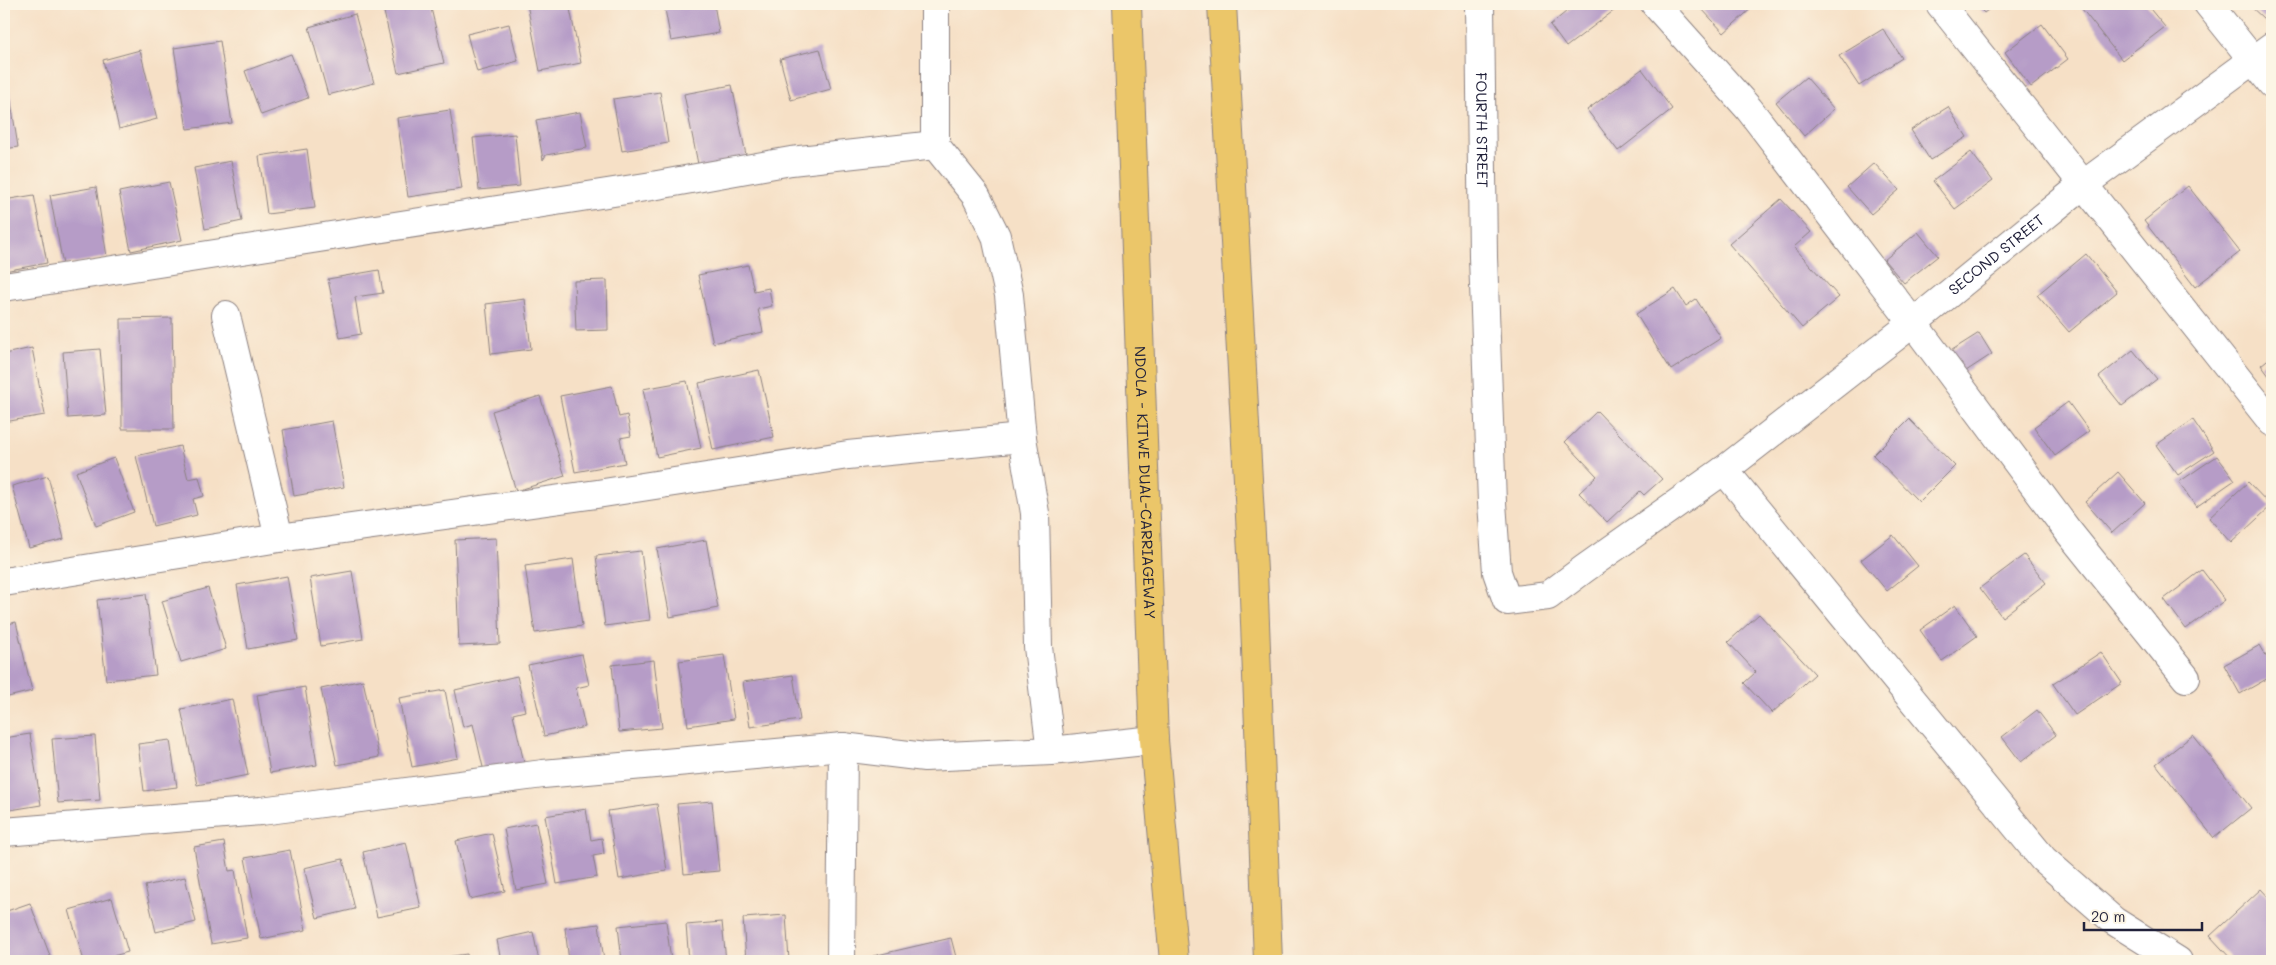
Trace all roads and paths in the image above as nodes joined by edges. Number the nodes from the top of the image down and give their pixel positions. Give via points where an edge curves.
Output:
1 (935, 4) edge
2 (1127, 4) edge
3 (1222, 4) edge
4 (1480, 4) edge
5 (1655, 4) edge
6 (1940, 4) edge
7 (2208, 4) edge
8 (2263, 53) edge
9 (2272, 84) edge
10 (935, 145) junction
11 (2084, 184) junction
12 (4, 287) edge
13 (226, 314) dead end
14 (1913, 323) junction
15 (2272, 422) edge
16 (1022, 438) junction
17 (1724, 470) junction
18 (279, 538) junction
19 (4, 582) edge
20 (2186, 678) dead end
21 (1154, 740) junction
22 (843, 747) junction
23 (1051, 751) junction
24 (4, 832) edge
25 (841, 961) edge
26 (1174, 961) edge
27 (1268, 961) edge
28 (2178, 961) edge

1 - 10 street
2 - 21 highway, NDOLA - KITWE DUAL-CARRIAGEWAY
3 - 27 highway via 1253,571
4 - 17 street, FOURTH STREET via 1483,257 1494,532 1497,572 1508,601 1548,596
5 - 14 street via 1749,109
6 - 11 street
7 - 8 street
8 - 9 street
8 - 11 street, SECOND STREET
10 - 12 street via 791,160 652,186
10 - 16 street via 976,196 996,236 1009,295
11 - 14 street, SECOND STREET
11 - 15 street
13 - 18 street
14 - 17 street, SECOND STREET
14 - 20 street via 2068,531
16 - 18 street via 848,455
16 - 23 street via 1034,513 1038,647
17 - 28 street via 2043,859 2114,920
18 - 19 street
21 - 23 street
21 - 26 highway, NDOLA - KITWE DUAL-CARRIAGEWAY
22 - 23 street via 925,757
22 - 24 street via 544,774 261,811
22 - 25 street

